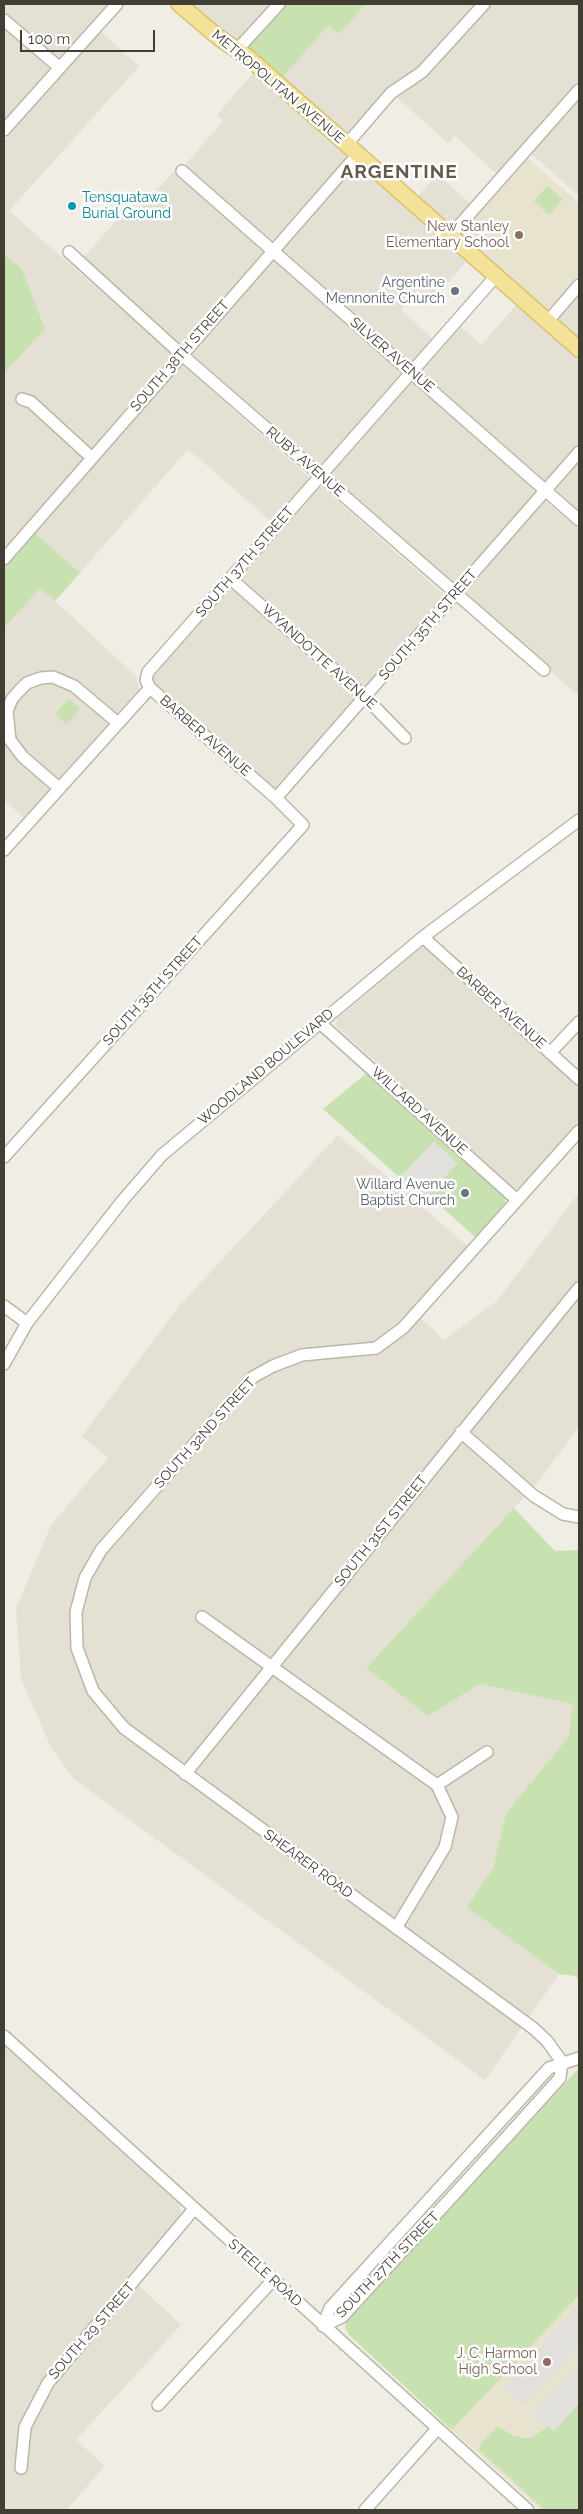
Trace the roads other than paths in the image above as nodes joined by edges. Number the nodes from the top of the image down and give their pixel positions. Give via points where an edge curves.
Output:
1 (117, 4) edge
2 (179, 4) edge
3 (279, 4) edge
4 (484, 4) edge
5 (4, 20) edge
6 (238, 50) junction
7 (60, 68) junction
8 (579, 90) edge
9 (4, 130) edge
10 (352, 149) junction
11 (182, 171) dead end
12 (450, 236) junction
13 (273, 250) junction
14 (69, 252) dead end
15 (496, 276) junction
16 (579, 285) edge
17 (548, 321) junction
18 (579, 349) edge
19 (181, 354) junction
20 (412, 372) junction
21 (22, 399) dead end
22 (579, 452) edge
23 (91, 457) junction
24 (321, 476) junction
25 (546, 490) junction
26 (579, 520) edge
27 (4, 559) edge
28 (231, 579) junction
29 (456, 594) junction
30 (544, 670) dead end
31 (150, 688) junction
32 (365, 697) junction
33 (118, 723) junction
34 (405, 738) dead end
35 (59, 788) junction
36 (276, 798) junction
37 (579, 820) edge
38 (303, 825) joint
39 (4, 850) edge
40 (423, 937) junction
41 (579, 1022) edge
42 (320, 1023) junction
43 (550, 1053) junction
44 (579, 1079) edge
45 (579, 1131) edge
46 (4, 1157) edge
47 (517, 1200) junction
48 (579, 1288) edge
49 (4, 1306) edge
50 (28, 1323) junction
51 (4, 1364) edge
52 (461, 1432) junction
53 (579, 1517) edge
54 (202, 1617) dead end
55 (77, 1648) joint
56 (271, 1666) junction
57 (487, 1752) dead end
58 (185, 1774) junction
59 (437, 1785) junction
60 (396, 1928) junction
61 (4, 2036) edge
62 (579, 2058) edge
63 (562, 2062) junction
64 (194, 2209) junction
65 (273, 2280) junction
66 (324, 2326) junction
67 (158, 2405) dead end
68 (437, 2429) junction
69 (21, 2468) dead end
70 (365, 2510) edge
71 (528, 2510) edge

1 - 7 street
2 - 6 main road, METROPOLITAN AVENUE
3 - 6 street
4 - 10 street, SOUTH 38TH STREET via 422,72 391,93
5 - 7 street
6 - 10 main road, METROPOLITAN AVENUE
7 - 9 street
8 - 12 street
10 - 12 main road, METROPOLITAN AVENUE
10 - 13 street, SOUTH 38TH STREET
11 - 13 street, SILVER AVENUE
12 - 15 main road, METROPOLITAN AVENUE
13 - 19 street, SOUTH 38TH STREET
13 - 20 street, SILVER AVENUE
14 - 19 street, RUBY AVENUE
15 - 17 main road, METROPOLITAN AVENUE
15 - 20 street, SOUTH 37TH STREET
16 - 17 street
17 - 18 main road, METROPOLITAN AVENUE
19 - 23 street, SOUTH 38TH STREET
19 - 24 street, RUBY AVENUE
20 - 24 street, SOUTH 37TH STREET
20 - 25 street, SILVER AVENUE
21 - 23 street via 31,402
22 - 25 street, SOUTH 35TH STREET
23 - 27 street, SOUTH 38TH STREET
24 - 28 street, SOUTH 37TH STREET
24 - 29 street, RUBY AVENUE
25 - 26 street, SILVER AVENUE
25 - 29 street, SOUTH 35TH STREET
28 - 31 street, SOUTH 37TH STREET via 148,672 146,680
28 - 32 street, WYANDOTTE AVENUE
29 - 30 street, RUBY AVENUE
29 - 32 street, SOUTH 35TH STREET
31 - 33 street
31 - 36 street, BARBER AVENUE
32 - 34 street, WYANDOTTE AVENUE
32 - 36 street, SOUTH 35TH STREET
33 - 35 street
33 - 35 street via 74,686 53,676 27,683 19,691 7,711 10,740 23,758
35 - 39 street
36 - 38 street, BARBER AVENUE
37 - 40 street, WOODLAND BOULEVARD
38 - 46 street, SOUTH 35TH STREET
40 - 42 street, WOODLAND BOULEVARD
40 - 43 street, BARBER AVENUE
41 - 43 street
42 - 47 street, WILLARD AVENUE
42 - 50 street, WOODLAND BOULEVARD via 149,1167
43 - 44 street, BARBER AVENUE
45 - 47 street, SOUTH 32ND STREET
47 - 55 street, SOUTH 32ND STREET via 416,1316 376,1348 302,1355 253,1377 102,1550 85,1578 76,1612
48 - 52 street, SOUTH 31ST STREET
49 - 50 street
50 - 51 street, WOODLAND BOULEVARD
52 - 53 street via 534,1496 563,1514
52 - 56 street, SOUTH 31ST STREET
54 - 56 street
55 - 58 street, SHEARER ROAD via 93,1691 105,1706 124,1728
56 - 58 street, SOUTH 31ST STREET
56 - 59 street
57 - 59 street
58 - 60 street, SHEARER ROAD
59 - 60 street via 452,1817 446,1847
60 - 63 street, SHEARER ROAD via 533,2028
61 - 64 street, STEELE ROAD
62 - 63 street
63 - 66 street, SOUTH 27TH STREET via 549,2068 330,2308
63 - 66 street, SOUTH 27TH STREET via 560,2078 514,2130 342,2317
64 - 65 street, STEELE ROAD
64 - 69 street, SOUTH 29 STREET via 48,2383 26,2427
65 - 66 street, STEELE ROAD
65 - 67 street
66 - 68 street, STEELE ROAD
68 - 70 street
68 - 71 street, STEELE ROAD

